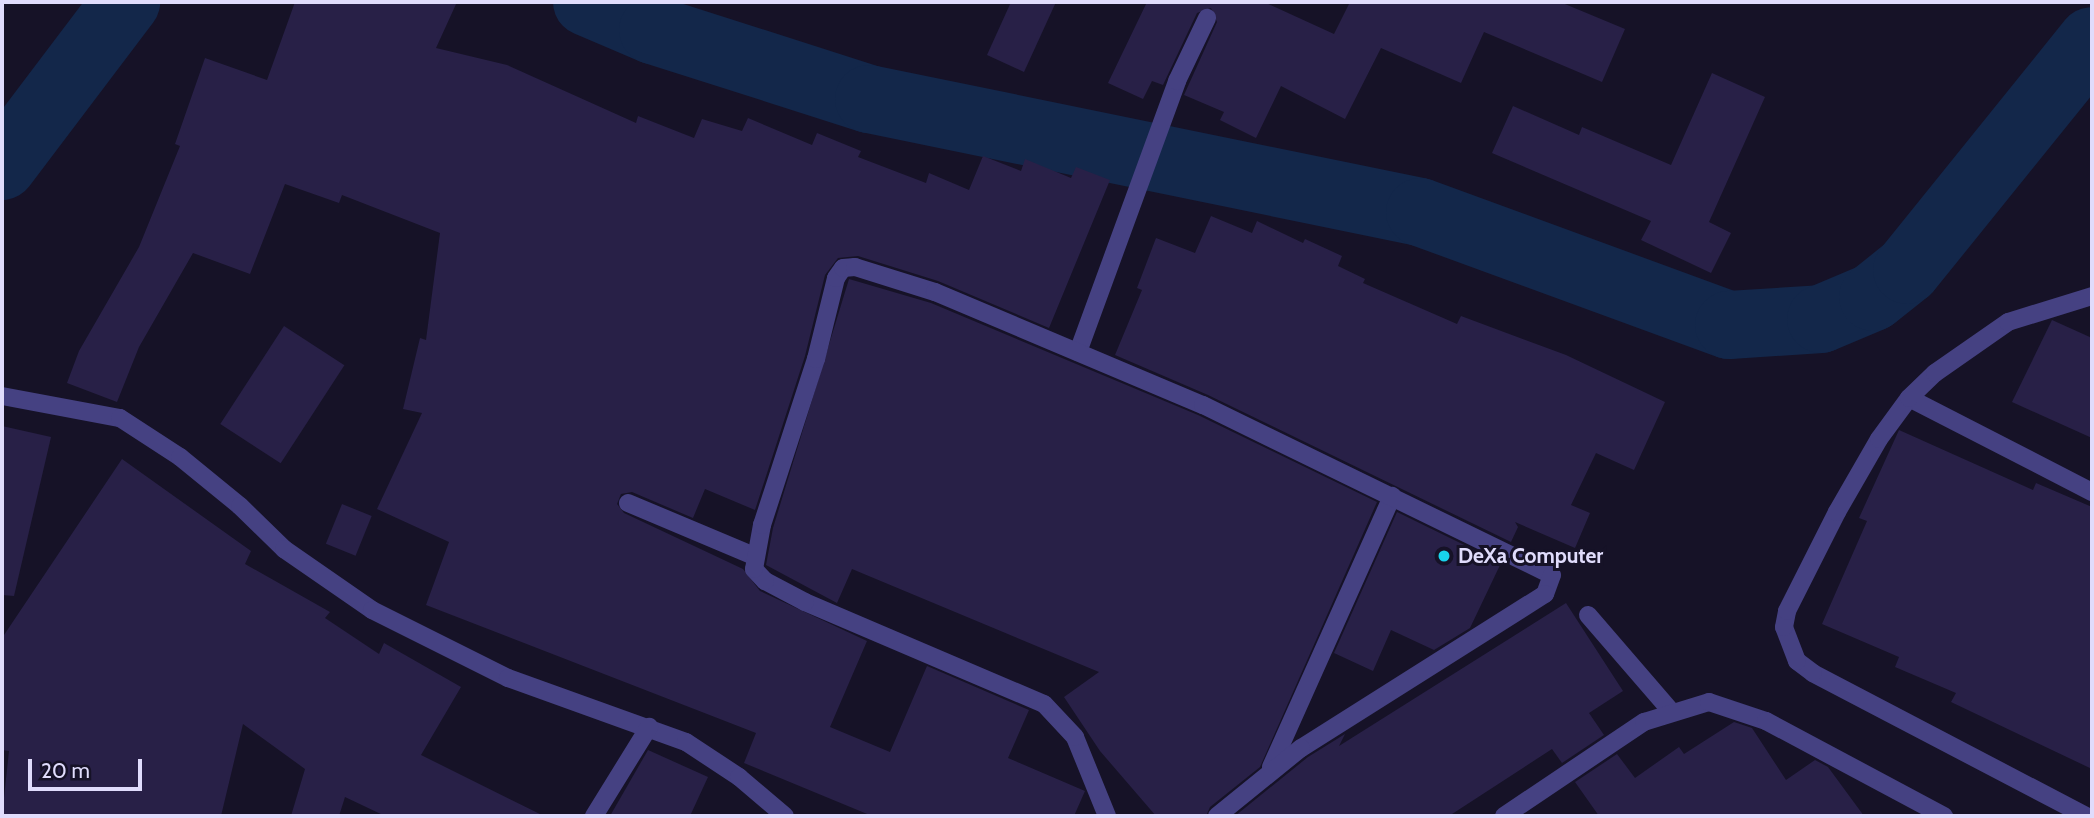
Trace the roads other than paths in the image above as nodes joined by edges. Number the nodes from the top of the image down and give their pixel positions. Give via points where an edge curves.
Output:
1 (1207, 18) dead end
2 (2092, 296) edge
3 (1078, 352) junction
4 (2, 396) edge
5 (1909, 398) junction
6 (2092, 492) edge
7 (1392, 496) junction
8 (628, 503) dead end
9 (754, 556) junction
10 (1588, 615) dead end
11 (1671, 711) junction
12 (649, 727) junction
13 (1268, 773) junction
14 (1917, 810) edge
15 (594, 816) edge
16 (785, 816) edge
17 (1107, 816) edge
18 (1217, 816) edge
19 (1504, 816) edge
20 (1944, 816) edge
21 (2086, 816) edge

1 - 3 street via 1135,189
2 - 5 street via 2008,322 1935,373
3 - 7 street via 1203,405
3 - 9 street via 935,292 855,267 843,268 836,278 816,359
4 - 12 street via 120,418 180,457 284,549 372,610 508,678
5 - 6 street
5 - 21 street via 1837,512 1787,611 1784,627 1789,645 1797,661 1813,673
7 - 13 street
7 - 13 street via 1548,570 1553,578 1549,589
8 - 9 street
9 - 17 street via 754,569 771,584 1044,704 1075,737
10 - 11 street
11 - 14 street via 1702,703 1727,704
11 - 19 street via 1644,722
12 - 15 street
12 - 16 street via 713,758
13 - 18 street
14 - 20 street

